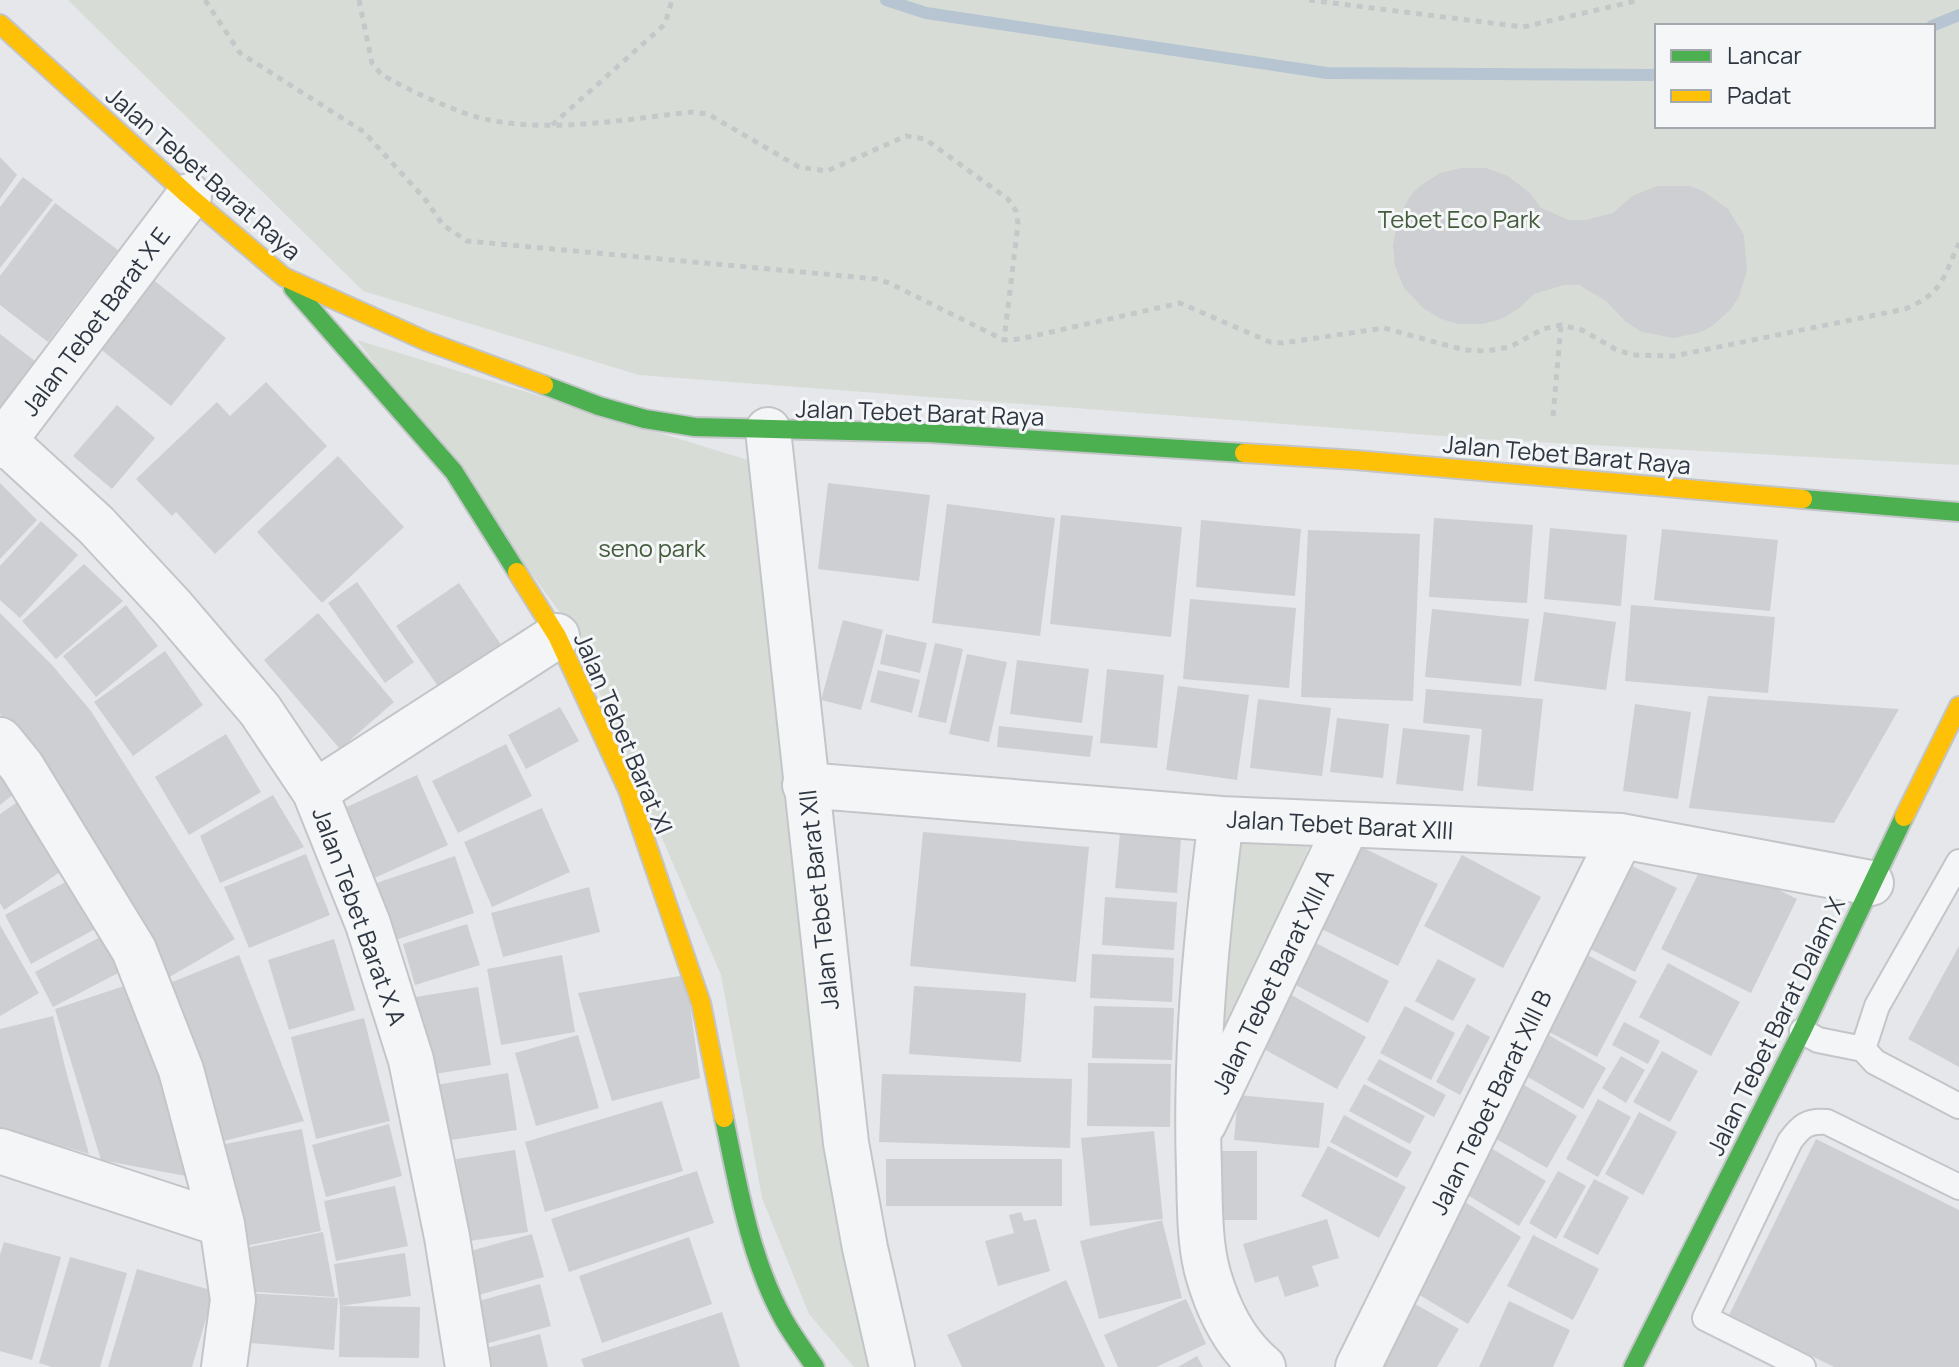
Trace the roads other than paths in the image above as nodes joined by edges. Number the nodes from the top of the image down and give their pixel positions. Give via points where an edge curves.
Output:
1 (0, 24) edge
2 (189, 196) junction
3 (284, 277) junction
4 (768, 430) junction
5 (1, 441) edge
6 (1959, 512) edge
7 (557, 636) junction
8 (1957, 717) edge
9 (0, 740) edge
10 (1937, 751) junction
11 (1959, 764) edge
12 (805, 785) junction
13 (315, 792) junction
14 (1221, 819) junction
15 (1347, 825) junction
16 (1621, 836) junction
17 (1959, 862) edge
18 (1871, 883) junction
19 (1802, 1031) junction
20 (1863, 1049) junction
21 (1959, 1106) edge
22 (1198, 1136) junction
23 (0, 1151) edge
24 (1959, 1187) edge
25 (222, 1224) junction
26 (1666, 1298) junction
27 (1705, 1318) junction
28 (224, 1367) edge
29 (468, 1367) edge
30 (815, 1367) edge
31 (892, 1367) edge
32 (1263, 1367) edge
33 (1358, 1367) edge
34 (1633, 1367) edge
35 (1803, 1367) edge

1 - 2 street, Jalan Tebet Barat Raya
2 - 3 street, Jalan Tebet Barat Raya
2 - 5 street, Jalan Tebet Barat X E
3 - 4 street, Jalan Tebet Barat Raya via 426,341 599,406 695,427
3 - 7 street, Jalan Tebet Barat XI via 454,472
4 - 6 street, Jalan Tebet Barat Raya via 929,433 1355,460
4 - 12 street, Jalan Tebet Barat XII
5 - 13 street, Jalan Tebet Barat X A via 96,525 173,608 260,710
7 - 13 street
7 - 30 street, Jalan Tebet Barat XI via 628,790 701,1003 759,1264 784,1320
8 - 10 street, Jalan Tebet Barat Dalam X
9 - 25 street via 22,767 134,950 181,1070
10 - 11 lane
10 - 18 street, Jalan Tebet Barat Dalam X
12 - 14 street, Jalan Tebet Barat XIII
12 - 31 street, Jalan Tebet Barat XII via 846,1143
13 - 29 street, Jalan Tebet Barat X A via 368,924 411,1060
14 - 15 street, Jalan Tebet Barat XIII
14 - 22 street, Jalan Tebet Barat XIII A via 1205,945
15 - 16 street, Jalan Tebet Barat XIII
15 - 22 street, Jalan Tebet Barat XIII A
16 - 18 street, Jalan Tebet Barat XIII
16 - 33 street, Jalan Tebet Barat XIII B
17 - 20 lane via 1877,1006
18 - 19 street, Jalan Tebet Barat Dalam X
19 - 20 lane via 1818,1040
19 - 26 street, Jalan Tebet Barat Dalam X
20 - 21 lane via 1875,1062
22 - 32 street, Jalan Tebet Barat XIII A via 1208,1273 1227,1324
23 - 25 street
24 - 27 lane via 1827,1122 1812,1121 1790,1141
25 - 28 street via 233,1300
26 - 27 lane
26 - 34 street, Jalan Tebet Barat Dalam X
27 - 35 lane

